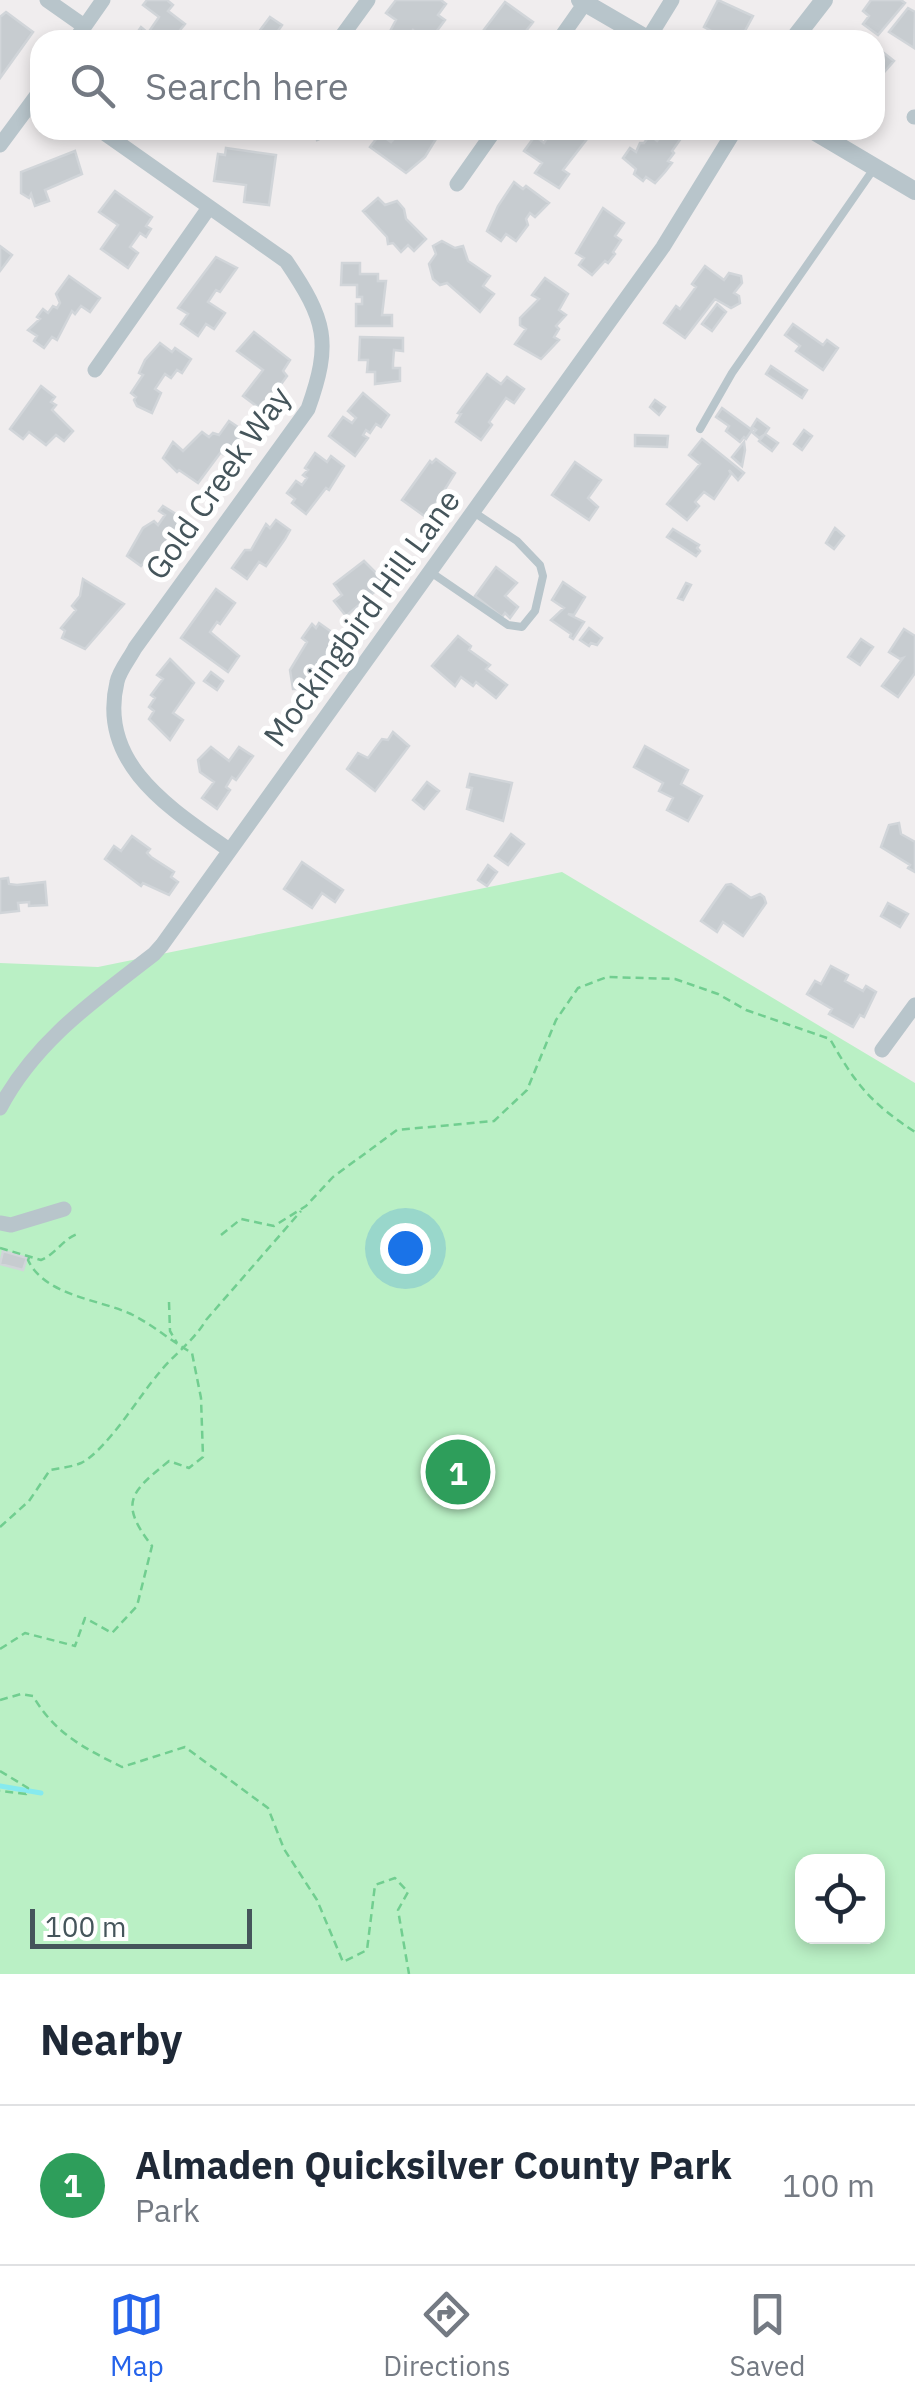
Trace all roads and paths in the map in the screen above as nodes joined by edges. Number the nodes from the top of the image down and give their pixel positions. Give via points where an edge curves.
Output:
1 (47, 0) edge
2 (103, 0) edge
3 (368, 0) edge
4 (672, 0) edge
5 (824, 0) edge
6 (582, 2) edge
7 (77, 30) edge
8 (82, 30) edge
9 (346, 30) edge
10 (564, 30) edge
11 (631, 30) edge
12 (655, 30) edge
13 (802, 30) edge
14 (30, 104) edge
15 (114, 140) edge
16 (488, 140) edge
17 (729, 140) edge
18 (830, 140) edge
19 (0, 145) edge
20 (876, 166) junction
21 (457, 184) dead end
22 (915, 191) edge
23 (208, 208) junction
24 (95, 370) dead end
25 (700, 429) dead end
26 (472, 511) junction
27 (429, 571) junction
28 (229, 850) junction
29 (915, 1005) edge
30 (882, 1050) dead end
31 (0, 1108) edge
32 (915, 1132) edge
33 (306, 1206) junction
34 (64, 1210) dead end
35 (1, 1225) edge
36 (78, 1234) dead end
37 (221, 1234) dead end
38 (0, 1248) edge
39 (30, 1256) junction
40 (169, 1302) dead end
41 (181, 1347) junction
42 (0, 1527) edge
43 (0, 1649) edge
44 (0, 1700) edge
45 (0, 1771) edge
46 (0, 1791) edge
47 (409, 1974) edge

1 - 7 street
2 - 8 street
3 - 9 street
4 - 12 street
5 - 13 street
6 - 10 street
6 - 11 street
14 - 19 street
15 - 23 street, Gold Creek Way
16 - 21 street
17 - 26 street, Mockingbird Hill Lane via 662,247
18 - 20 street
20 - 22 street
20 - 25 lane
23 - 24 street
23 - 28 street, Gold Creek Way via 286,262 323,332 321,372 308,409 117,680 116,720 125,757 154,795
26 - 27 street, Mockingbird Hill Lane
26 - 27 lane via 518,541 540,565 542,584 531,620 508,625
27 - 28 street, Mockingbird Hill Lane
28 - 31 street, Mockingbird Hill Lane via 154,954 67,1021
29 - 30 street
32 - 33 path via 879,1108 830,1039 675,979 606,977 578,988 556,1020 527,1090 494,1121 397,1130
33 - 37 path via 274,1226 241,1219
33 - 41 path via 196,1338
34 - 35 street
36 - 39 path via 45,1259
38 - 39 path
39 - 41 path via 34,1274 68,1294 129,1313
40 - 41 path via 170,1331
41 - 42 path via 83,1462 50,1470
41 - 43 path via 195,1362 204,1457 189,1468 169,1462 137,1486 132,1506 152,1546 136,1606 112,1633 86,1618 75,1646 26,1632
44 - 47 path via 32,1696 46,1721 122,1766 185,1748 268,1808 343,1962 367,1950 375,1885 395,1878 408,1892 398,1910
45 - 46 path via 28,1788 26,1794

